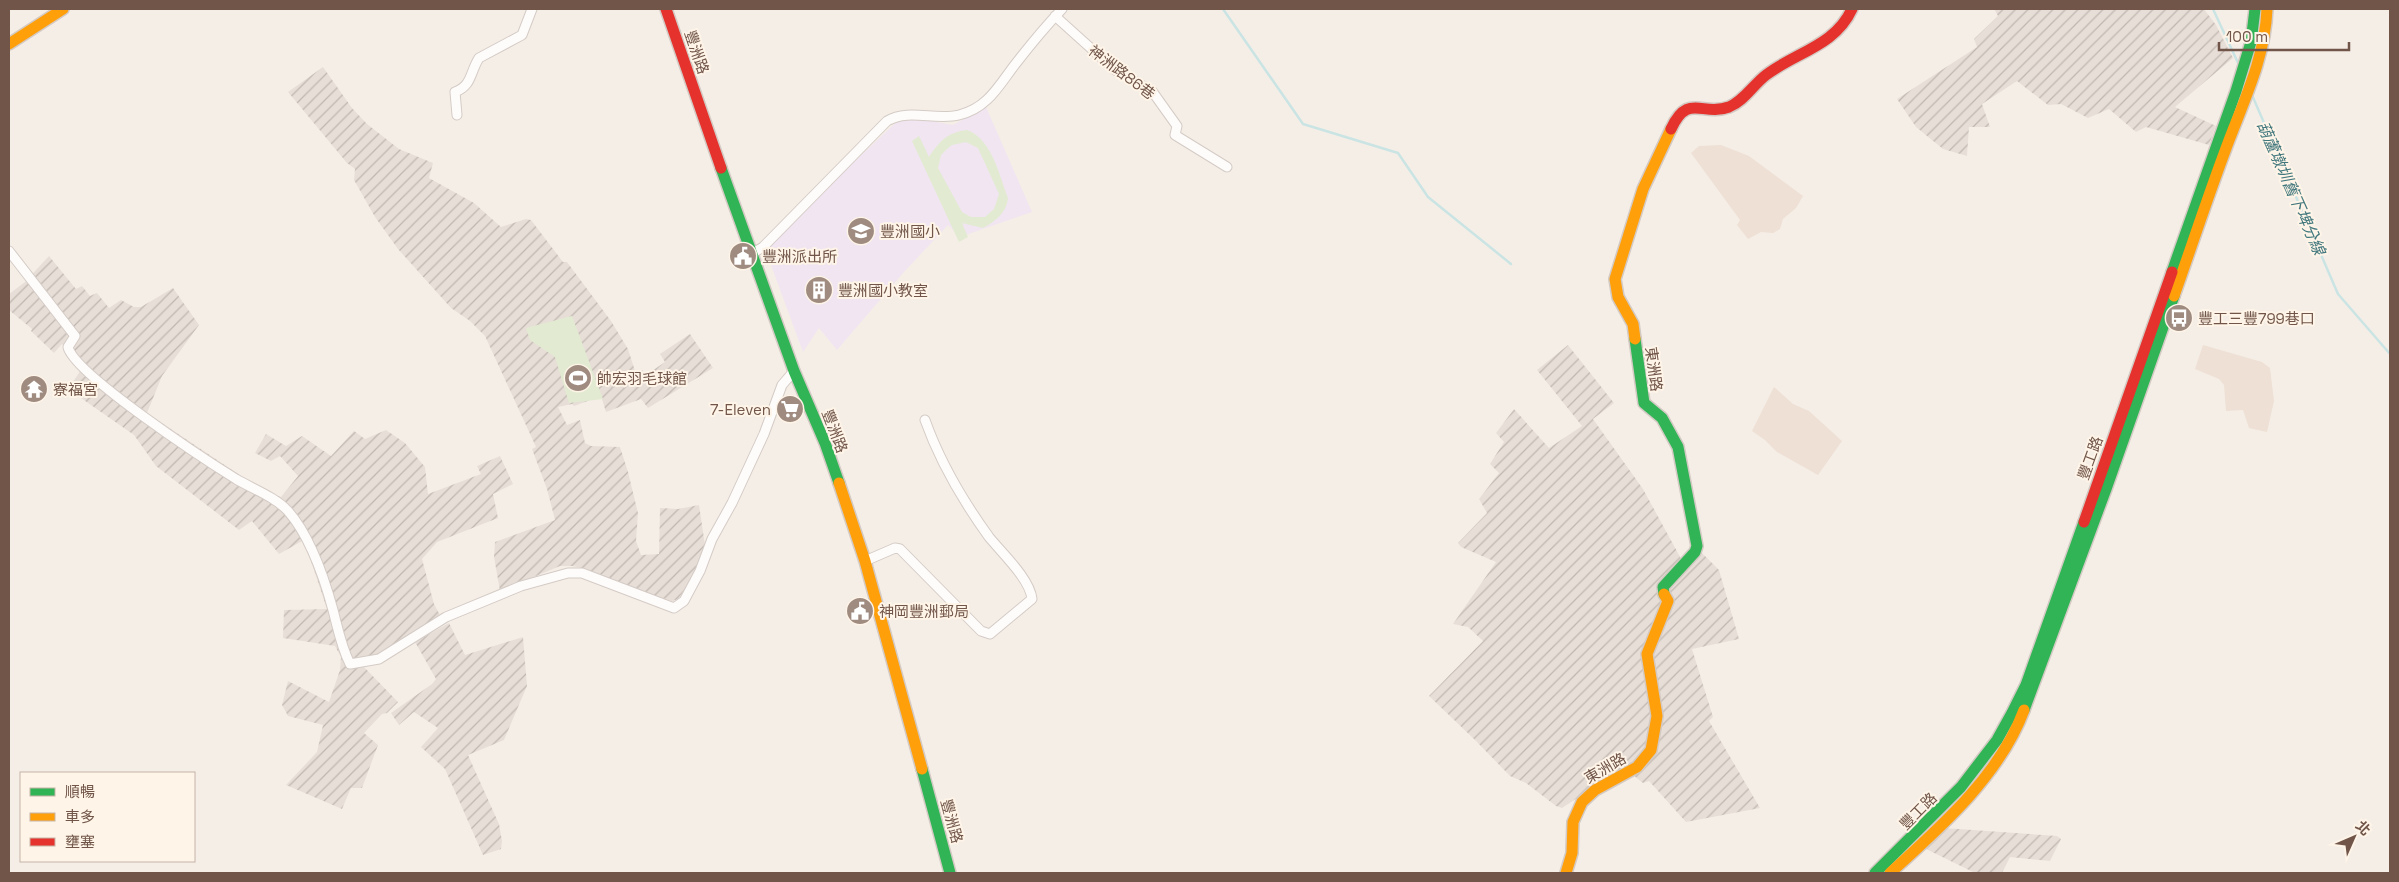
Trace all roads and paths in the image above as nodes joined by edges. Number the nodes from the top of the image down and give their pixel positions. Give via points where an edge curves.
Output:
1 (64, 9) edge
2 (532, 9) edge
3 (666, 9) edge
4 (1852, 9) edge
5 (2255, 9) edge
6 (2267, 9) edge
7 (1059, 12) edge
8 (9, 44) edge
9 (457, 115) dead end
10 (1228, 167) dead end
11 (9, 250) edge
12 (752, 253) junction
13 (794, 371) junction
14 (925, 420) dead end
15 (865, 561) junction
16 (950, 873) edge
17 (1566, 873) edge
18 (1874, 873) edge
19 (1890, 873) edge

1 - 8 street
2 - 9 street via 522,35 479,58 472,78 464,89 455,92
3 - 12 street, 豐洲路
4 - 17 street, 東洲路 via 1830,39 1768,74 1734,104 1717,109 1698,106 1678,114 1633,217 1617,273 1616,290 1633,324 1644,403 1662,418 1678,447 1698,546 1663,587 1668,601 1647,654 1657,716 1651,750 1637,767 1595,790 1582,802 1573,822 1572,853
5 - 18 street, 豐工路 via 2251,42 2236,91 2014,713 1972,776 1937,815
6 - 19 street, 豐工路 via 2263,45 2245,100 2019,724 2007,746 1948,821
7 - 10 street, 神洲路86巷 via 1114,70 1152,91 1177,126 1175,135
7 - 12 street via 997,91 978,108 958,116 902,115 887,121 763,247
11 - 13 street via 75,336 69,351 86,370 144,418 286,509 303,529 350,664 379,659 462,609 521,586 568,573 582,573 674,608 684,601 700,571 712,539 764,434 782,385
12 - 13 street, 豐洲路
13 - 15 street, 豐洲路 via 825,443
14 - 15 street via 942,463 989,536 1027,584 1032,599 986,634 900,548
15 - 16 street, 豐洲路

